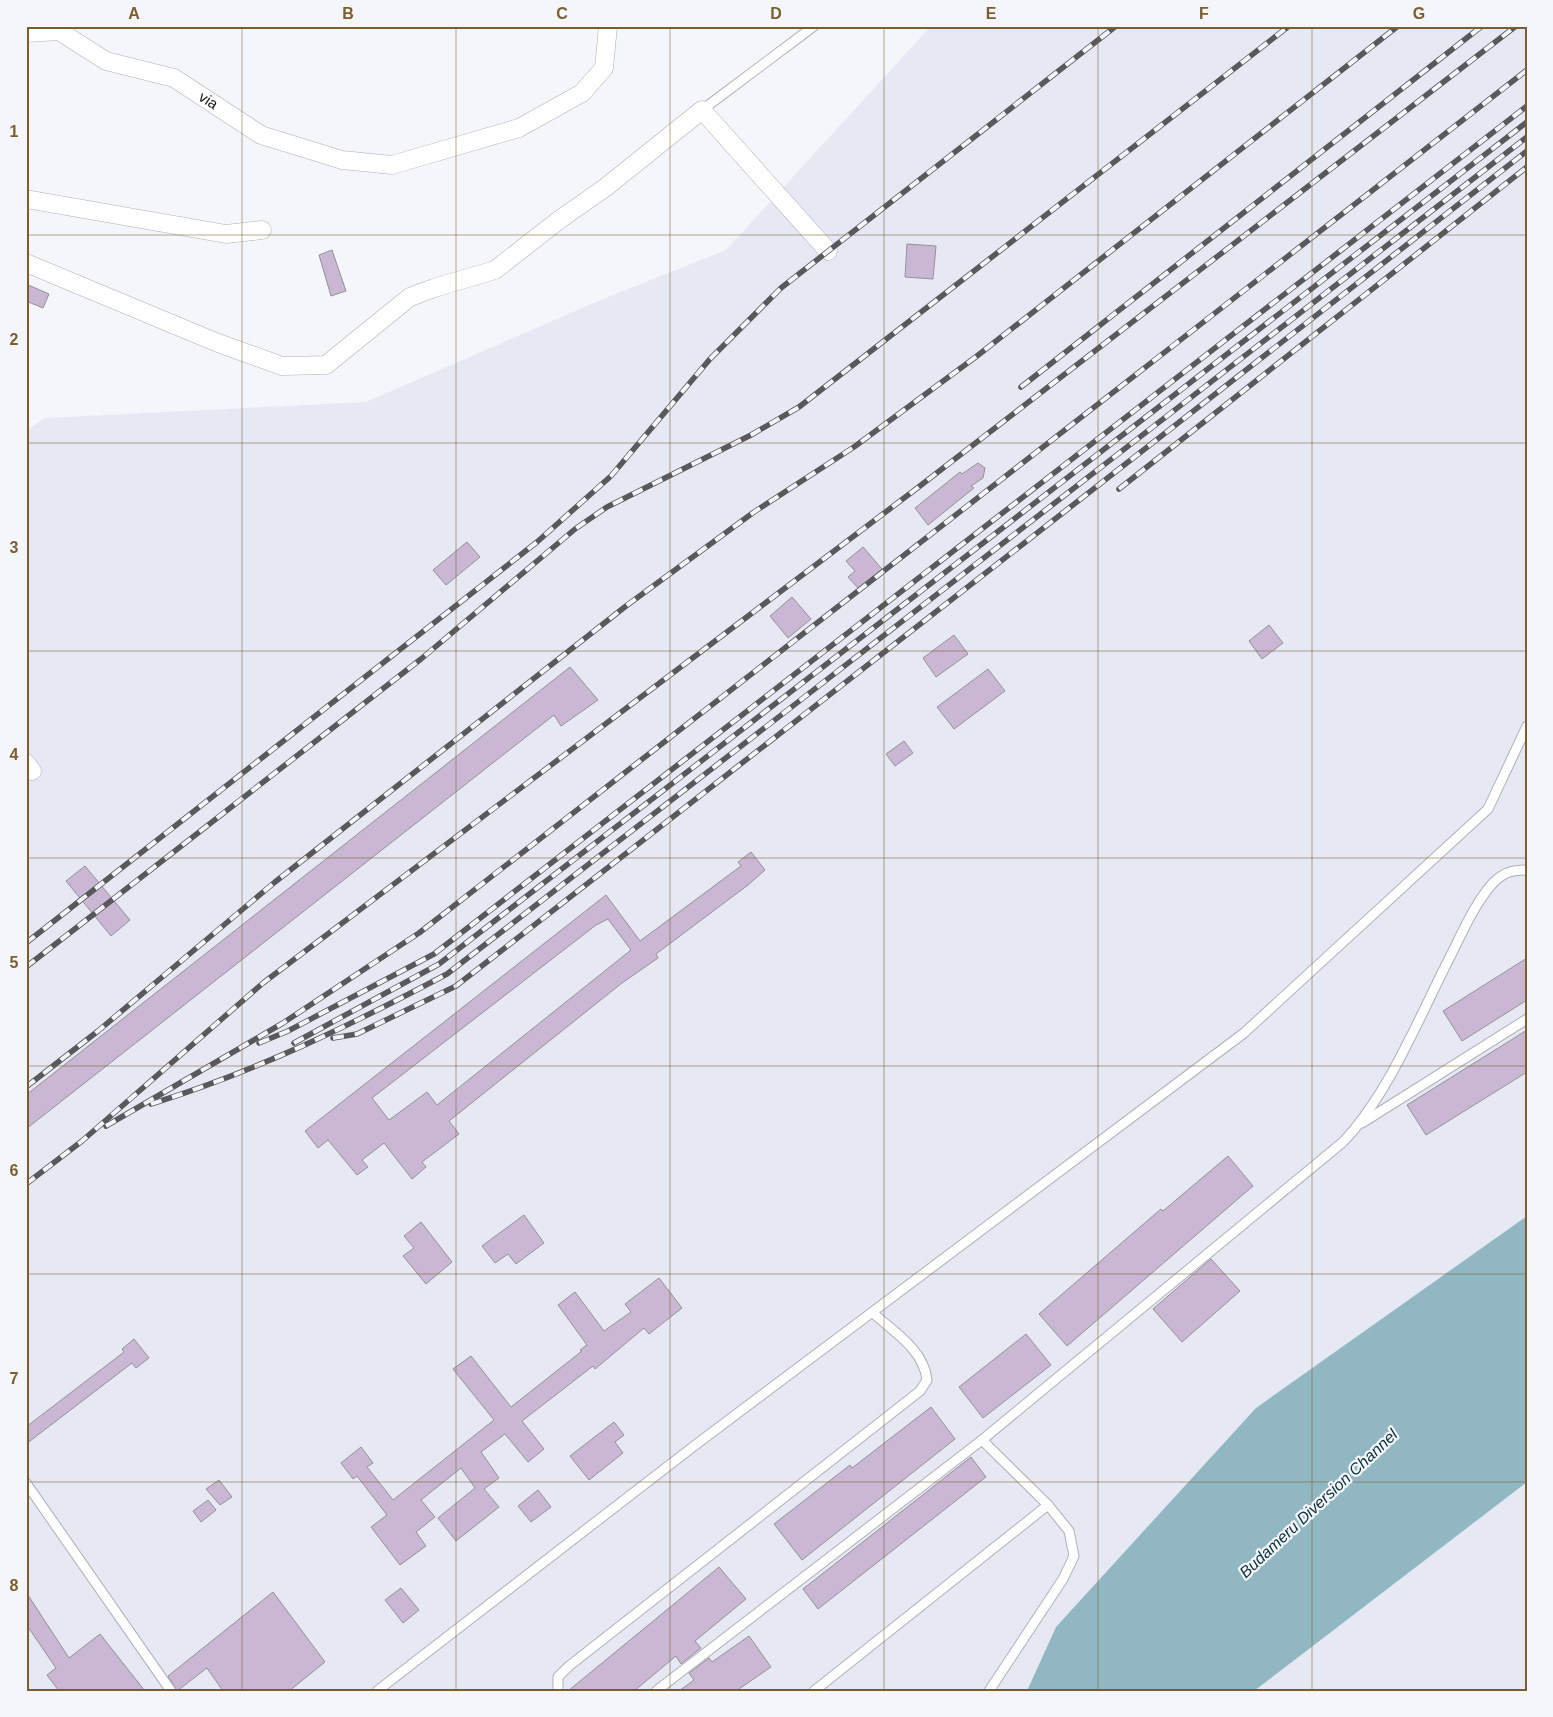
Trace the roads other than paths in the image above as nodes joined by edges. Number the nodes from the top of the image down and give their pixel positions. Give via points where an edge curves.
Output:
1 (608, 26) edge
2 (814, 26) edge
3 (26, 33) edge
4 (702, 110) junction
5 (26, 200) edge
6 (262, 230) dead end
7 (828, 251) dead end
8 (26, 263) edge
9 (1527, 726) edge
10 (1527, 870) edge
11 (1527, 1019) edge
12 (1359, 1125) junction
13 (874, 1313) junction
14 (982, 1440) junction
15 (26, 1483) edge
16 (1048, 1505) junction
17 (171, 1691) edge
18 (377, 1691) edge
19 (558, 1691) edge
20 (656, 1691) edge
21 (814, 1691) edge
22 (989, 1691) edge

1 - 3 street, via via 604,68 582,93 519,128 392,165 342,160 261,135 174,78 106,61 59,31
2 - 4 lane
4 - 7 street
4 - 8 street via 495,270 410,298 326,365 282,366 218,343
5 - 6 street via 226,234
9 - 13 lane via 1488,809 1244,1033
10 - 12 lane via 1509,870 1498,879 1472,915 1393,1068
11 - 12 lane
12 - 14 lane via 1343,1142
13 - 18 lane via 686,1452
13 - 19 lane via 916,1352 925,1366 927,1380 920,1391 569,1666 558,1677
14 - 16 lane
14 - 20 lane
15 - 17 lane
16 - 21 lane
16 - 22 lane via 1069,1532 1074,1556 1063,1579

